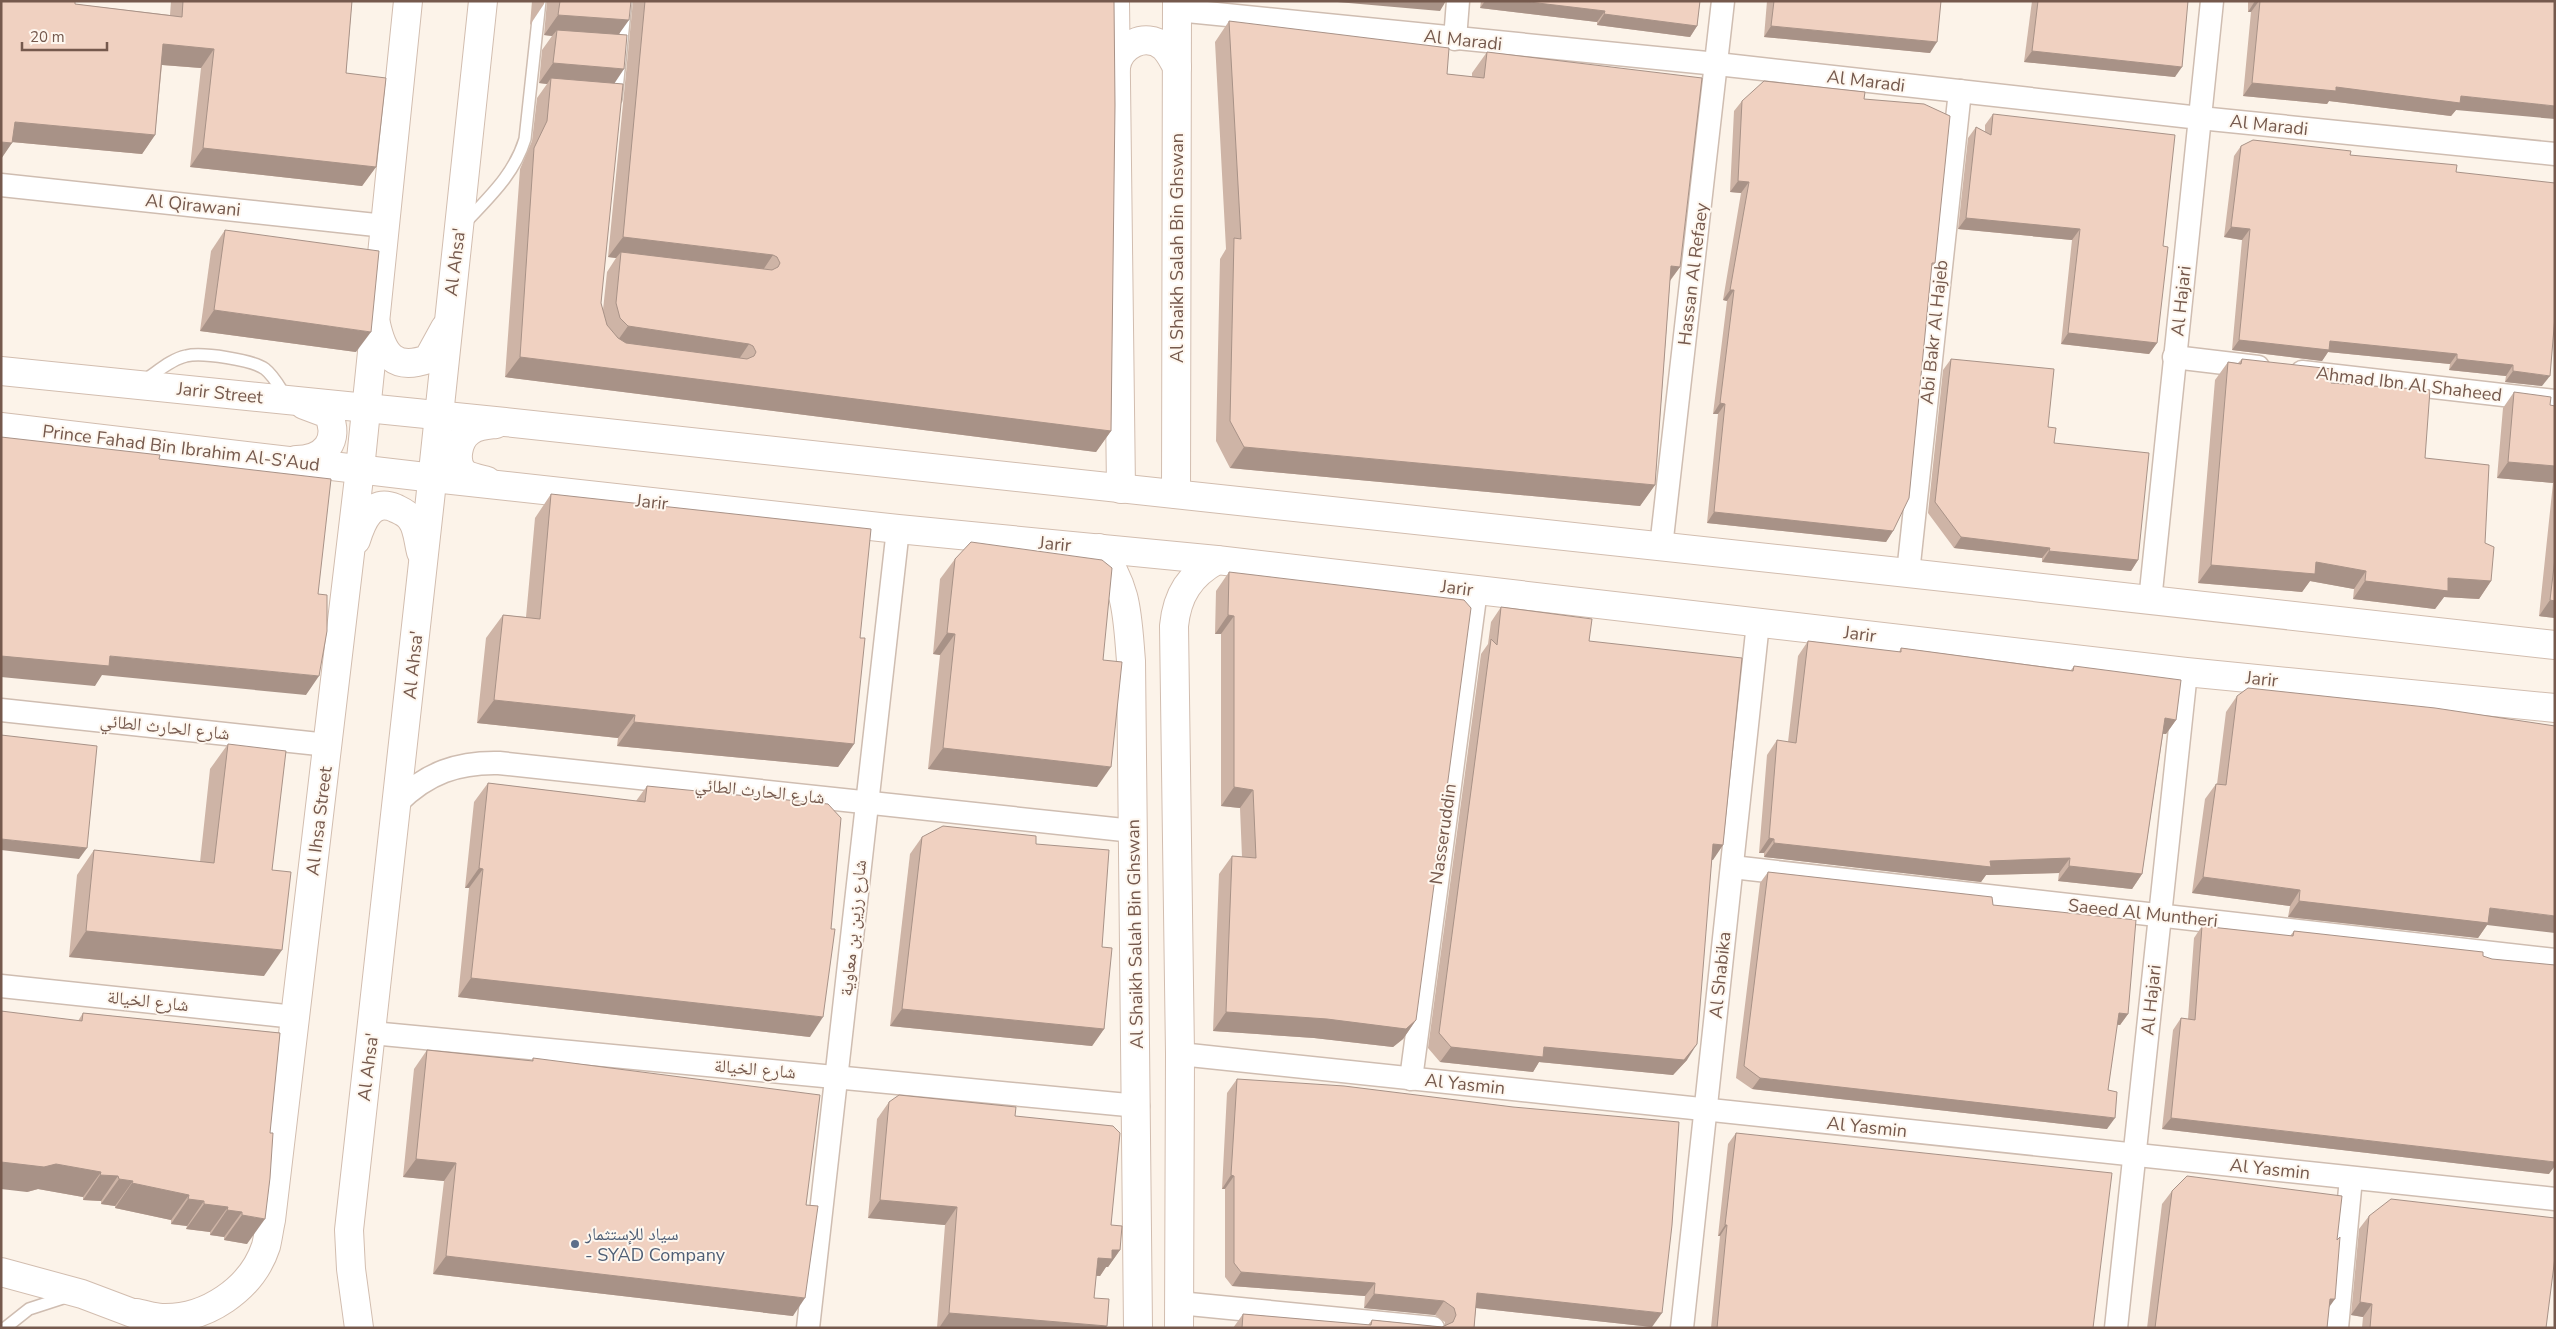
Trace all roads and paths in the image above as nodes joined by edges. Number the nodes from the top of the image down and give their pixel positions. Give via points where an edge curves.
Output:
1 (408, 1) edge
2 (483, 1) edge
3 (540, 1) edge
4 (626, 1) edge
5 (1458, 1) edge
6 (1724, 1) edge
7 (2212, 1) edge
8 (1176, 4) edge
9 (1115, 6) edge
10 (1455, 39) junction
11 (1717, 64) junction
12 (1116, 67) junction
13 (1177, 67) junction
14 (1960, 91) junction
15 (613, 101) edge
16 (2200, 118) junction
17 (2555, 154) edge
18 (1, 185) edge
19 (385, 226) junction
20 (459, 228) junction
21 (375, 318) junction
22 (447, 324) junction
23 (2174, 357) junction
24 (1, 371) edge
25 (291, 401) junction
26 (2555, 401) edge
27 (366, 409) junction
28 (440, 415) junction
29 (508, 422) junction
30 (1, 426) edge
31 (284, 460) junction
32 (360, 469) junction
33 (434, 478) junction
34 (502, 485) junction
35 (1121, 489) junction
36 (1176, 494) junction
37 (898, 529) junction
38 (1661, 547) junction
39 (1099, 548) junction
40 (350, 557) junction
41 (1217, 560) junction
42 (424, 568) junction
43 (1908, 572) junction
44 (1476, 590) junction
45 (2150, 601) junction
46 (1758, 623) junction
47 (1129, 636) junction
48 (1173, 636) junction
49 (2555, 645) edge
50 (2186, 672) junction
51 (1131, 692) junction
52 (1174, 694) junction
53 (2555, 708) edge
54 (1, 710) edge
55 (328, 745) junction
56 (398, 802) junction
57 (867, 802) junction
58 (1133, 830) junction
59 (1732, 867) junction
60 (2160, 915) junction
61 (2555, 960) edge
62 (1, 986) edge
63 (295, 1017) junction
64 (372, 1033) junction
65 (1180, 1054) junction
66 (836, 1077) junction
67 (1411, 1079) junction
68 (1138, 1106) junction
69 (1706, 1110) junction
70 (2135, 1155) junction
71 (2351, 1178) junction
72 (2555, 1199) edge
73 (1, 1272) edge
74 (82, 1294) junction
75 (135, 1313) junction
76 (1179, 1316) edge
77 (5, 1328) edge
78 (169, 1328) edge
79 (359, 1328) edge
80 (808, 1328) edge
81 (1138, 1328) edge
82 (1433, 1328) edge
83 (1682, 1328) edge
84 (2116, 1328) edge
85 (2337, 1328) edge

1 - 19 main road
2 - 20 main road, Al Ahsa'
3 - 20 lane via 535,90 525,139 514,167
4 - 15 lane via 616,49
5 - 10 street
6 - 11 street, Hassan Al Refaey
7 - 16 street, Al Hajari
8 - 9 main road via 1161,24 1146,29 1127,25
8 - 10 street, Al Maradi
8 - 13 main road, Al Shaikh Salah Bin Ghswan
9 - 12 main road
10 - 11 street, Al Maradi
11 - 14 street, Al Maradi
11 - 38 street, Hassan Al Refaey
12 - 13 main road via 1118,56 1128,45 1144,41 1162,46
12 - 35 main road
13 - 36 main road, Al Shaikh Salah Bin Ghswan
14 - 16 street, Al Maradi
14 - 43 street, Abi Bakr Al Hajeb
16 - 17 street, Al Maradi
16 - 23 street, Al Hajari
18 - 19 street, Al Qirawani
19 - 21 main road
20 - 22 main road, Al Ahsa'
21 - 22 main road via 385,351 390,358 408,365 428,359
21 - 27 main road
22 - 28 main road, Al Ahsa'
23 - 26 street, Ahmad Ibn Al Shaheed
23 - 45 street, Al Hajari
24 - 25 main road, Jarir Street
25 - 27 main road, Jarir Street
25 - 31 main road via 328,414 333,434 325,452 318,456 309,460
27 - 28 main road, Jarir Street
27 - 32 main road, Al Ihsa Street
28 - 29 main road
28 - 33 main road, Al Ahsa'
29 - 34 main road via 470,430 464,436 458,454 458,463 465,474
29 - 35 main road
30 - 31 main road, Prince Fahad Bin Ibrahim Al-S'Aud
31 - 32 main road, Prince Fahad Bin Ibrahim Al-S'Aud
32 - 33 main road, Jarir
32 - 40 main road, Al Ihsa Street
33 - 34 main road, Jarir
33 - 42 main road, Al Ahsa'
34 - 37 main road, Jarir
35 - 36 main road
36 - 38 main road
37 - 39 main road, Jarir
37 - 57 street, شارع رزين بن معاوية
38 - 43 main road
39 - 41 main road, Jarir
39 - 47 main road, Al Shaikh Salah Bin Ghswan via 1120,582 1126,602
40 - 42 main road via 367,513 379,506 388,506 406,513 412,520
40 - 55 main road, Al Ihsa Street
41 - 44 main road, Jarir
41 - 48 main road via 1203,568 1182,593 1176,609
42 - 56 main road, Al Ahsa'
43 - 45 main road
44 - 46 main road, Jarir
44 - 67 street, Nasseruddin
45 - 49 main road
46 - 50 main road, Jarir
46 - 59 street, Al Shabika
47 - 48 main road via 1142,654 1153,656
47 - 51 main road, Al Shaikh Salah Bin Ghswan
48 - 52 main road
50 - 53 main road, Jarir
50 - 60 street, Al Hajari
51 - 52 main road via 1144,672 1157,672
51 - 58 main road, Al Shaikh Salah Bin Ghswan
52 - 65 main road
54 - 55 street, شارع الحارث الطائي
55 - 63 main road, Al Ihsa Street
56 - 57 street, شارع الحارث الطائي via 426,778 443,770 461,765 499,763
56 - 64 main road, Al Ahsa'
57 - 58 street, شارع الحارث الطائي
57 - 66 street, شارع رزين بن معاوية
58 - 68 main road, Al Shaikh Salah Bin Ghswan
59 - 60 street, Saeed Al Muntheri
59 - 69 street, Al Shabika
60 - 61 street, Saeed Al Muntheri
60 - 70 street, Al Hajari
62 - 63 street, شارع الخيالة
63 - 75 main road, Al Ihsa Street via 271,1220 266,1247 254,1271 236,1291 214,1306 188,1315 161,1318
64 - 66 street, شارع الخيالة
64 - 79 main road, Al Ahsa' via 350,1230 351,1269
65 - 67 street, Al Yasmin
65 - 76 main road
66 - 68 street, شارع الخيالة
66 - 80 street, شارع رزين بن معاوية
67 - 69 street, Al Yasmin
68 - 81 main road, Al Shaikh Salah Bin Ghswan
69 - 70 street, Al Yasmin
69 - 83 street, Al Shabika
70 - 71 street, Al Yasmin
70 - 84 street, Al Hajari
71 - 72 street, Al Yasmin
71 - 85 street
73 - 74 main road
74 - 75 main road
74 - 77 lane via 55,1299 29,1309
75 - 78 main road
76 - 82 street

